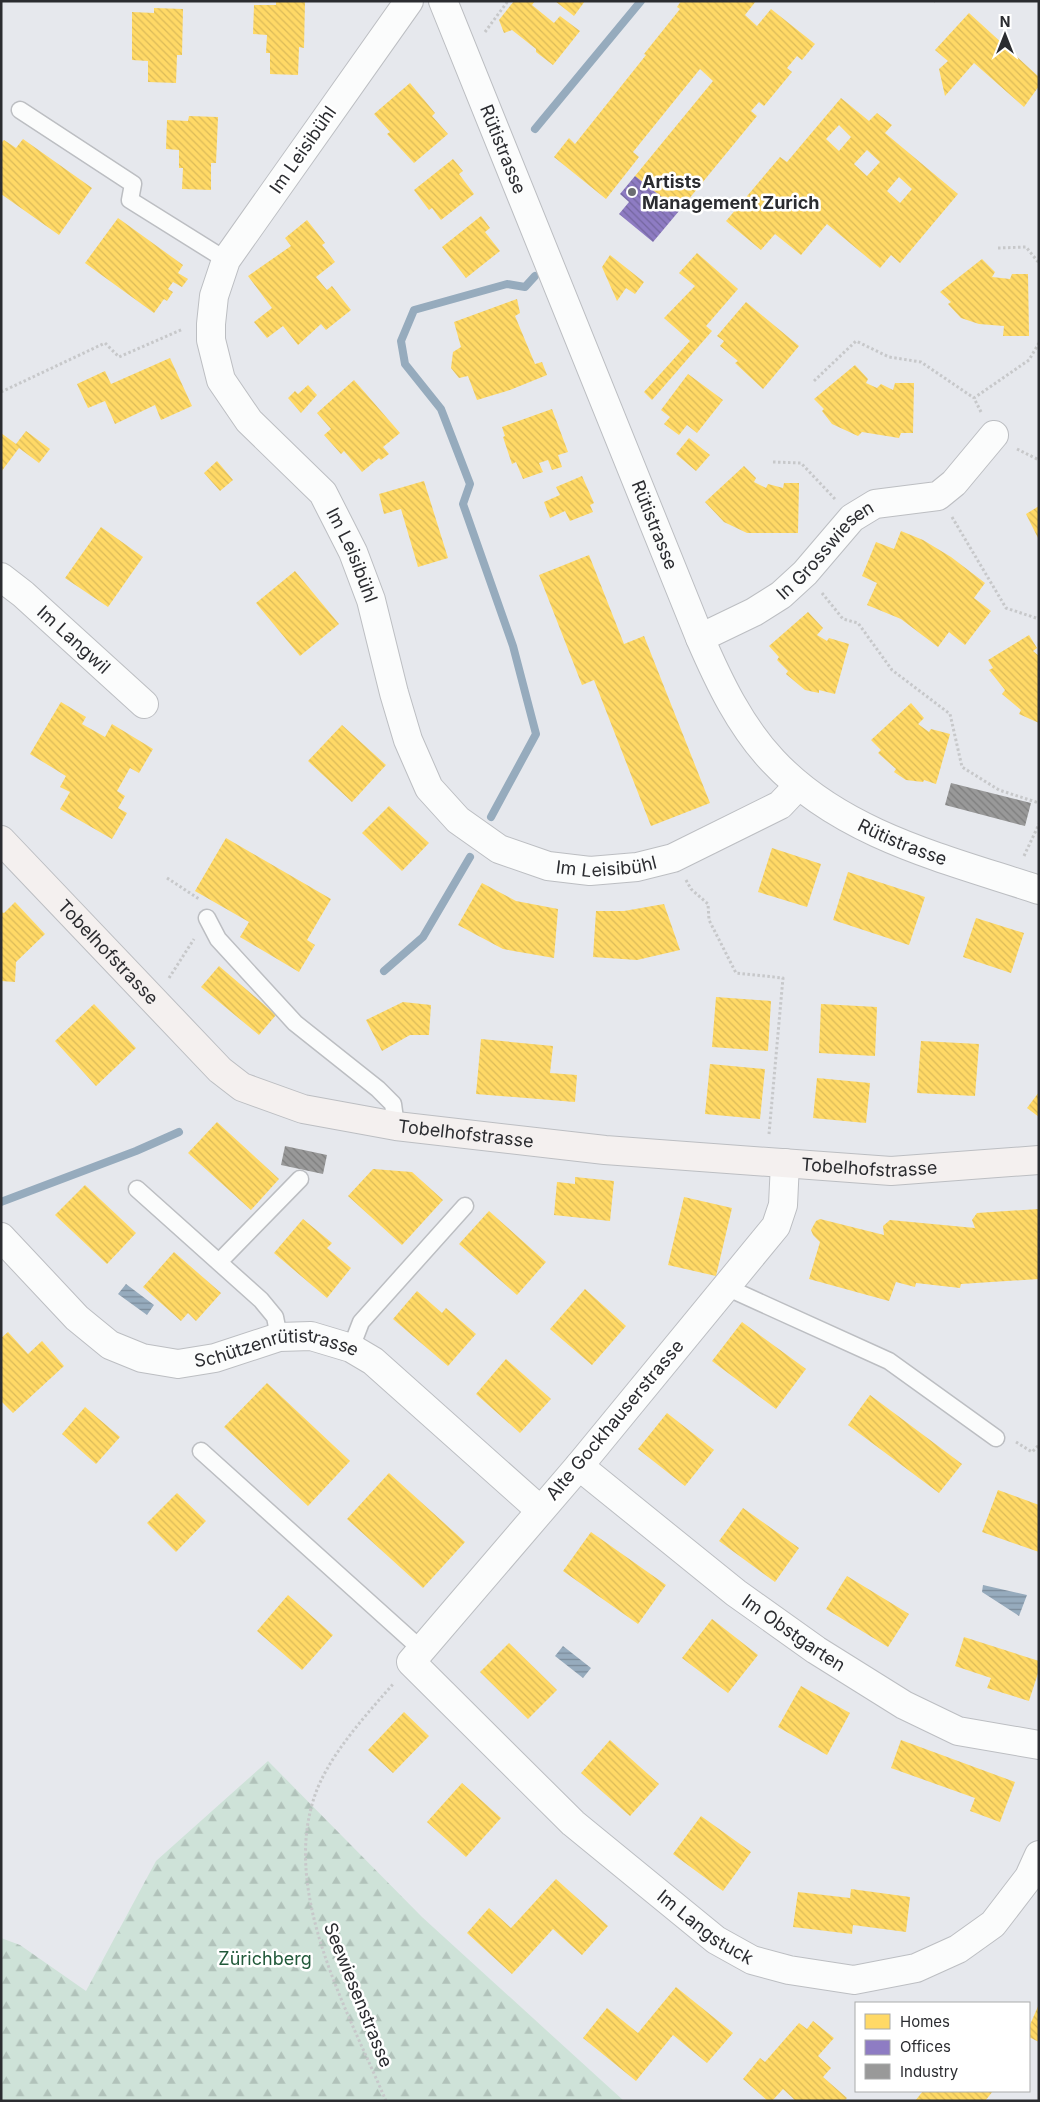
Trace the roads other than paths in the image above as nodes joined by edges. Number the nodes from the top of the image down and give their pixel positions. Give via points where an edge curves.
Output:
1 (409, 1) edge
2 (443, 1) edge
3 (20, 110) dead end
4 (226, 260) junction
5 (994, 435) road end
6 (1, 577) edge
7 (700, 638) junction
8 (144, 704) dead end
9 (798, 786) junction
10 (1, 840) edge
11 (1039, 890) edge
12 (207, 911) road end
13 (396, 1126) junction
14 (1039, 1160) edge
15 (776, 1162) junction
16 (300, 1179) dead end
17 (137, 1189) dead end
18 (465, 1206) dead end
19 (1, 1237) edge
20 (219, 1262) junction
21 (726, 1287) junction
22 (280, 1337) junction
23 (350, 1348) junction
24 (1003, 1438) road end
25 (201, 1451) dead end
26 (579, 1466) junction
27 (540, 1510) junction
28 (417, 1656) junction
29 (1039, 1745) edge
30 (1039, 1855) edge

1 - 4 street, Im Leisibühl
2 - 7 street, Rütistrasse
3 - 4 lane via 133,184 130,200
4 - 9 street, Im Leisibühl via 214,296 210,324 221,380 249,421 323,493 353,552 371,600 402,721 429,788 458,820 499,849 548,866 590,871 637,867 673,858 780,805
5 - 7 street, In Grosswiesen via 954,483 938,496 875,504 852,518 805,573 781,595
6 - 8 street, Im Langwil via 24,594
7 - 9 street, Rütistrasse via 721,686 748,729
9 - 11 street, Rütistrasse via 866,829 918,850
10 - 13 main road, Tobelhofstrasse via 220,1070 242,1087 303,1109
12 - 13 lane via 218,939 294,1024 393,1104
13 - 15 main road, Tobelhofstrasse via 605,1150
14 - 15 main road, Tobelhofstrasse via 891,1171
15 - 21 street, Alte Gockhauserstrasse via 783,1205 776,1226
16 - 20 lane
17 - 20 lane
18 - 23 lane via 360,1322
19 - 22 street, Schützenrütistrasse via 77,1318 110,1345 142,1358 178,1364 215,1358
20 - 22 lane via 275,1317
21 - 24 lane via 889,1361
21 - 26 street, Alte Gockhauserstrasse
22 - 23 street, Schützenrütistrasse via 311,1336
23 - 27 street, Schützenrütistrasse via 372,1361
25 - 28 lane
26 - 27 street, Alte Gockhauserstrasse
26 - 29 street, Im Obstgarten via 736,1593 816,1650 904,1705 958,1731
27 - 28 street, Alte Gockhauserstrasse
28 - 30 street, Im Langstuck via 572,1823 716,1940 752,1960 789,1970 854,1980 916,1968 958,1949 993,1924 1029,1877

